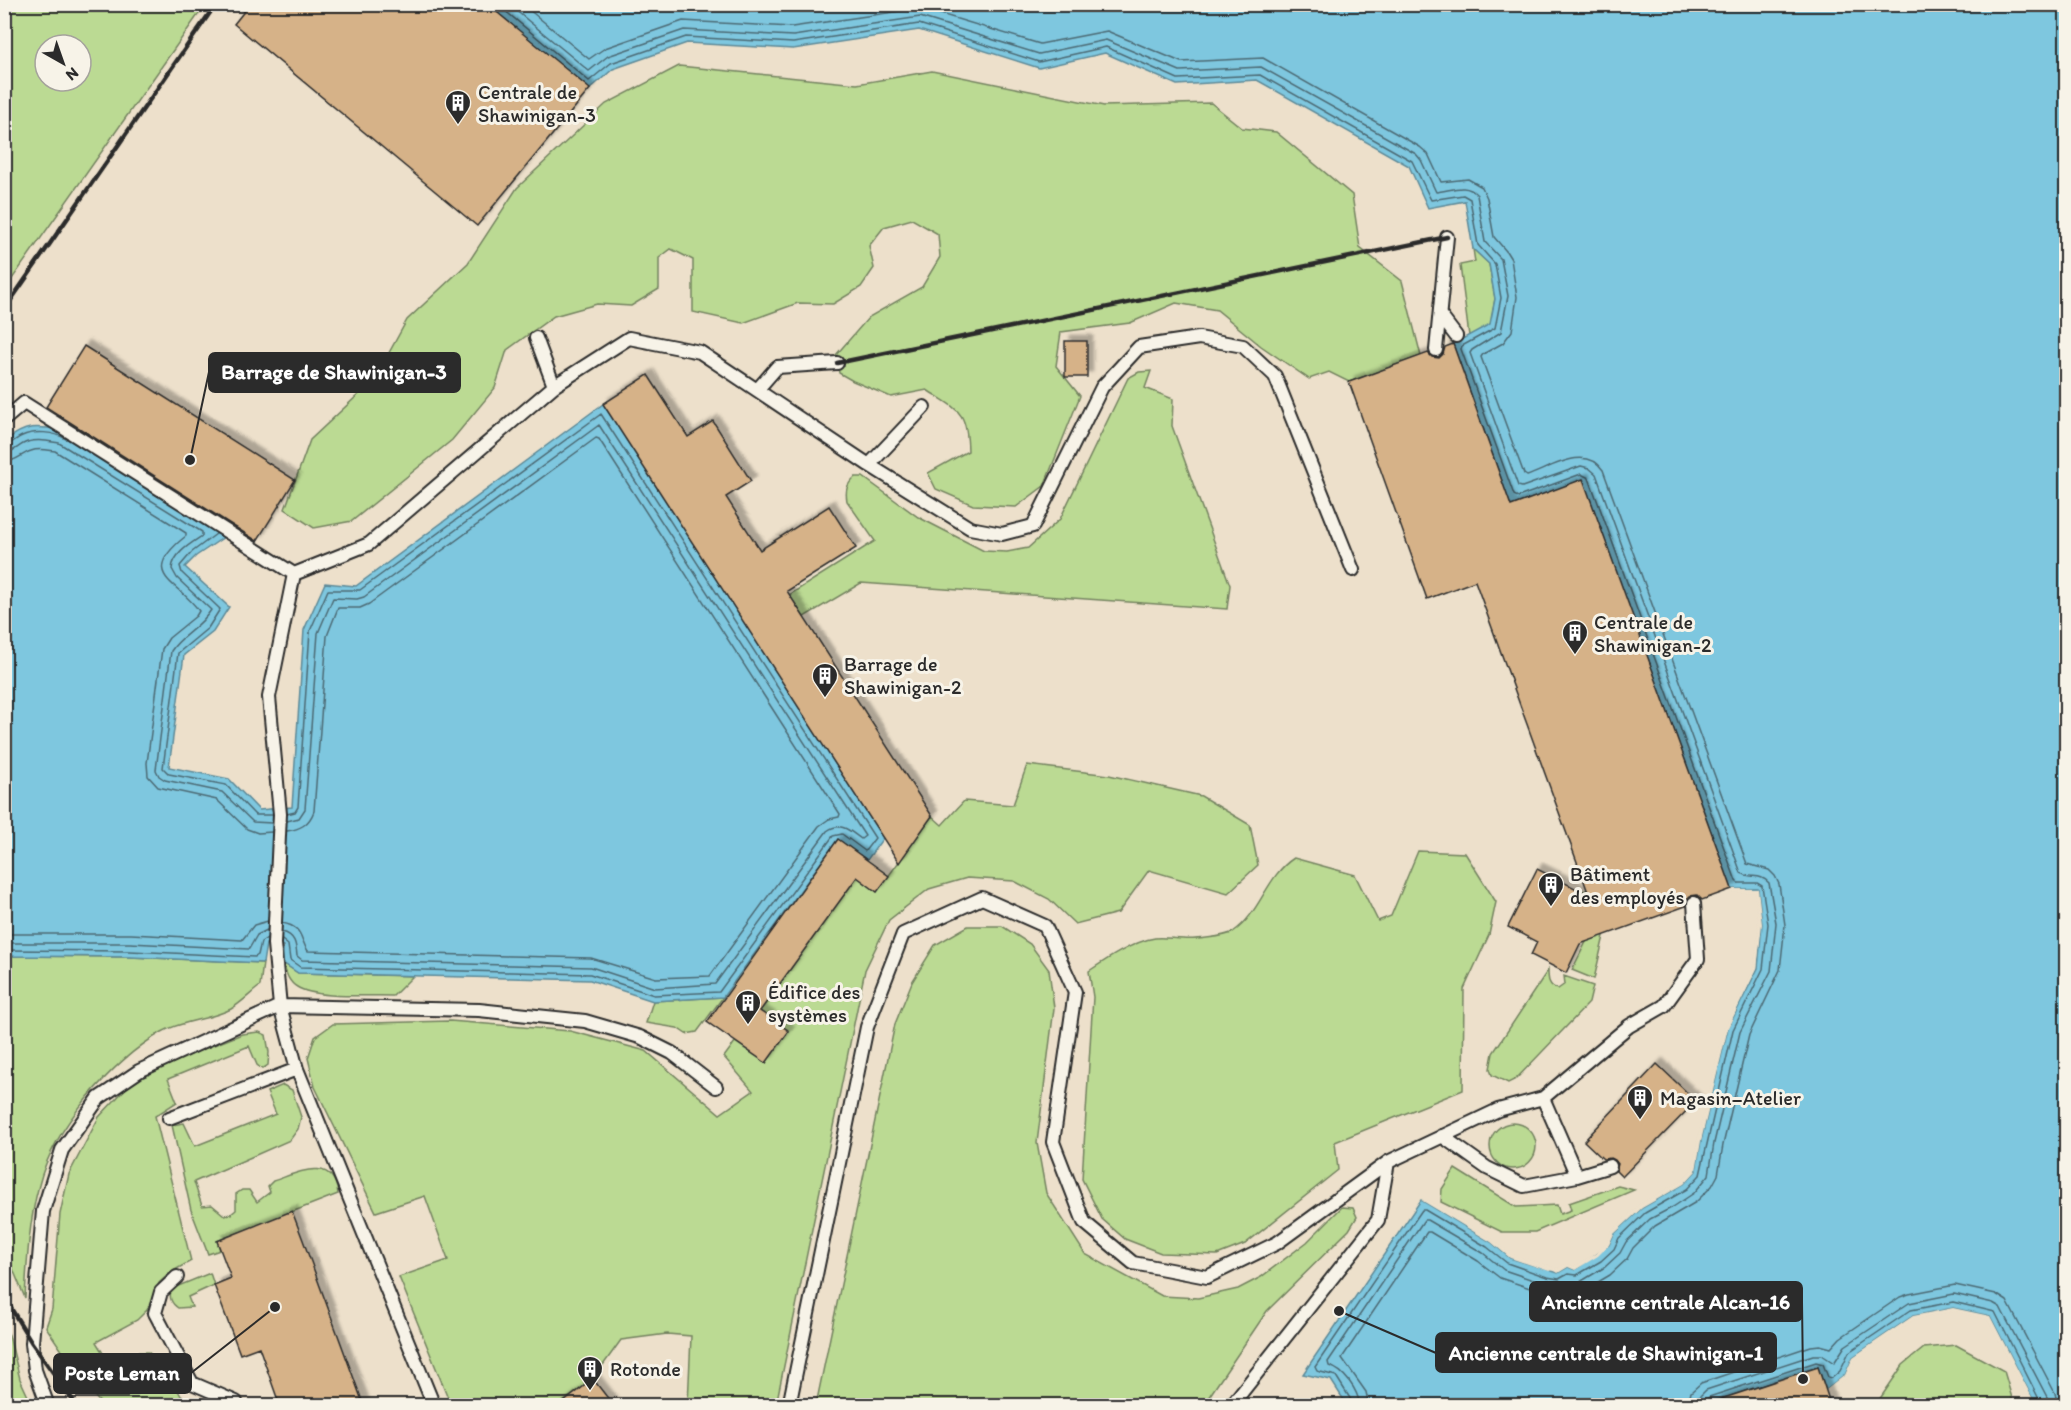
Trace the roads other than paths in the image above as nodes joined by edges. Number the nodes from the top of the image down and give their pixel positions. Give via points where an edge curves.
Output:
1 (1448, 237) dead end
2 (1440, 315) junction
3 (1456, 336) dead end
4 (536, 339) dead end
5 (1436, 350) dead end
6 (837, 363) dead end
7 (554, 386) junction
8 (757, 390) junction
9 (924, 406) dead end
10 (4, 420) edge
11 (869, 465) junction
12 (1353, 570) dead end
13 (294, 574) junction
14 (1694, 903) dead end
15 (280, 1006) junction
16 (297, 1069) junction
17 (716, 1087) dead end
18 (1543, 1098) junction
19 (170, 1118) dead end
20 (1442, 1136) junction
21 (1388, 1162) junction
22 (1610, 1166) dead end
23 (1577, 1176) junction
24 (177, 1277) dead end
25 (48, 1406) edge
26 (237, 1406) edge
27 (434, 1406) edge
28 (789, 1406) edge
29 (1236, 1406) edge

1 - 2 lane
2 - 3 lane
2 - 5 lane
4 - 7 lane
6 - 8 lane via 777,367
7 - 8 lane via 629,338 700,352
7 - 13 lane via 369,544
8 - 11 lane
9 - 11 lane
10 - 13 lane via 24,404
11 - 12 lane via 970,528 1002,534 1034,526 1102,387 1139,347 1199,338 1243,346 1275,376
13 - 15 lane via 269,697 280,814 274,944
14 - 18 lane via 1698,959 1664,1006 1629,1026
15 - 16 lane
15 - 17 lane via 479,1010 585,1021 640,1036 672,1053
15 - 25 lane via 139,1071 99,1098 62,1150 43,1211 32,1343 35,1370
16 - 19 lane
16 - 27 lane
18 - 20 lane via 1498,1110
18 - 23 lane
20 - 21 lane
20 - 23 lane via 1486,1168 1524,1186
21 - 28 lane via 1277,1243 1207,1277 1133,1263 1084,1222 1053,1142 1075,992 1045,926 982,898 903,934 867,1027
21 - 29 lane via 1378,1220 1234,1402
22 - 23 lane
24 - 26 lane via 161,1292 155,1313 192,1383 236,1402

